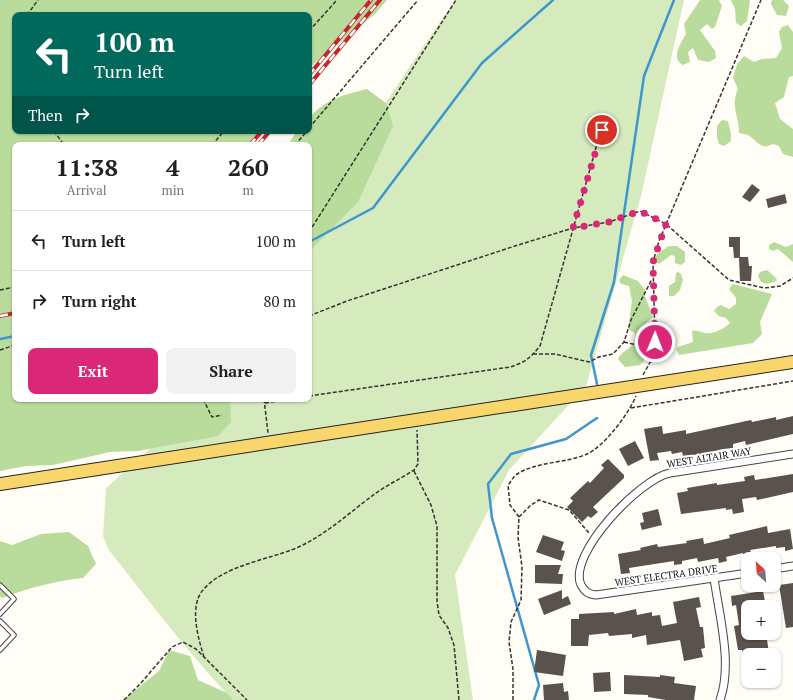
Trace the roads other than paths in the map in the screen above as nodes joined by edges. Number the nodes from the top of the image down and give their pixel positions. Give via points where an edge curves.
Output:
1 (793, 362) edge
2 (793, 454) edge
3 (0, 484) edge
4 (793, 566) edge
5 (781, 568) edge
6 (741, 574) edge
7 (714, 578) junction
8 (0, 585) edge
9 (587, 593) joint
10 (0, 614) edge
11 (0, 621) edge
12 (0, 650) edge
13 (720, 700) edge

1 - 3 main road
2 - 9 street, WEST ALTAIR WAY via 661,475 648,483 594,538 579,576
4 - 5 street
6 - 7 street, WEST ELECTRA DRIVE
7 - 9 street, WEST ELECTRA DRIVE via 617,593
7 - 13 street via 726,664
8 - 10 lane via 14,599
11 - 12 lane via 14,635

